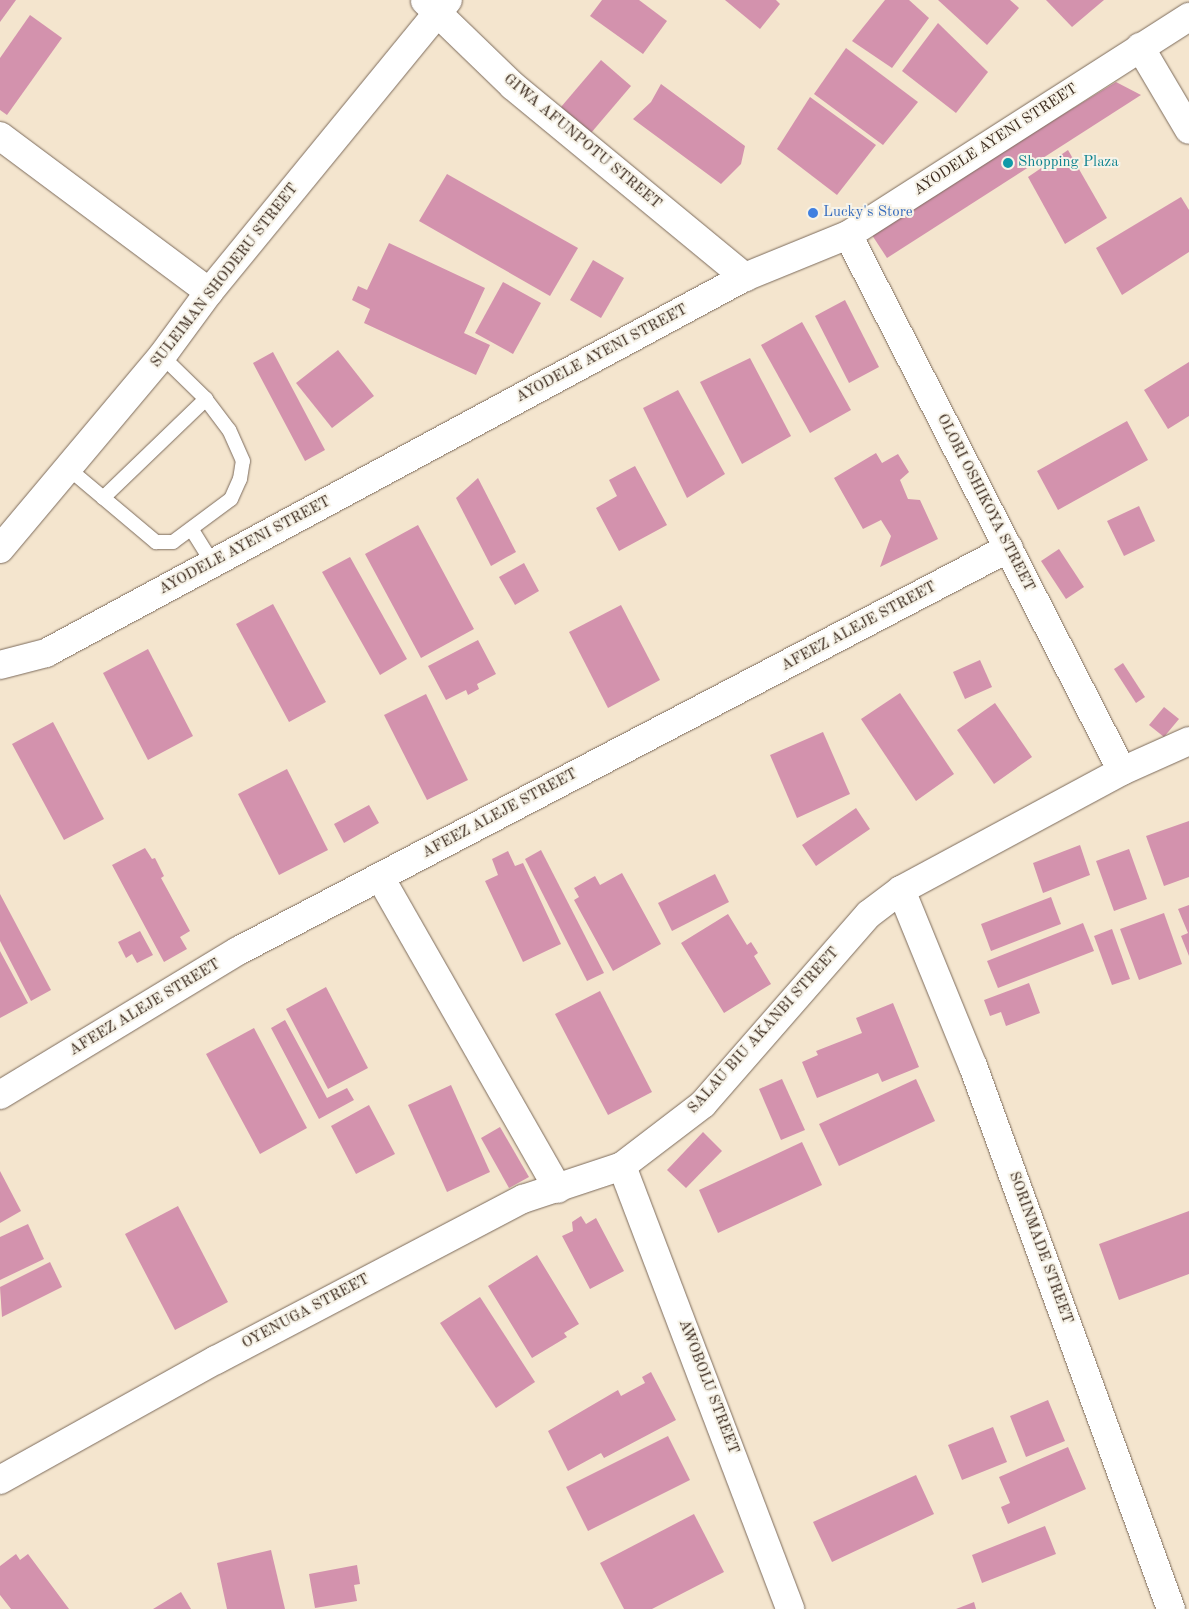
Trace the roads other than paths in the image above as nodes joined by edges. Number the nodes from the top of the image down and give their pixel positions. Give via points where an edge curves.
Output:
1 (437, 4) edge
2 (1189, 17) edge
3 (1140, 47) junction
4 (1189, 130) edge
5 (2, 142) edge
6 (848, 235) junction
7 (745, 277) junction
8 (209, 292) junction
9 (162, 356) junction
10 (206, 400) junction
11 (69, 469) junction
12 (103, 498) junction
13 (192, 530) junction
14 (1009, 548) junction
15 (0, 549) edge
16 (213, 564) junction
17 (0, 665) edge
18 (1189, 741) edge
19 (1122, 771) junction
20 (380, 877) junction
21 (901, 890) junction
22 (0, 1095) edge
23 (622, 1166) junction
24 (558, 1189) junction
25 (0, 1480) edge
26 (790, 1609) edge
27 (1171, 1609) edge

1 - 7 street, GIWA AFUNPOTU STREET via 513,86
1 - 8 street, SULEIMAN SHODERU STREET
2 - 3 street, AYODELE AYENI STREET
3 - 4 street
3 - 6 street, AYODELE AYENI STREET
5 - 8 street
6 - 7 street, AYODELE AYENI STREET
6 - 14 street, OLORI OSHIKOYA STREET
7 - 16 street, AYODELE AYENI STREET
8 - 9 street, SULEIMAN SHODERU STREET
9 - 10 lane
9 - 11 street, SULEIMAN SHODERU STREET
10 - 12 lane
10 - 13 lane via 228,430 243,461 240,479 231,499
11 - 12 lane
11 - 15 street, SULEIMAN SHODERU STREET
12 - 13 lane via 156,542 173,542
13 - 16 lane
14 - 19 street, OLORI OSHIKOYA STREET
14 - 20 street, AFEEZ ALEJE STREET
16 - 17 street, AYODELE AYENI STREET via 46,652
18 - 19 street, SALAU BIU AKANBI STREET
19 - 21 street, SALAU BIU AKANBI STREET
20 - 22 street, AFEEZ ALEJE STREET via 238,952
20 - 24 street
21 - 23 street, SALAU BIU AKANBI STREET via 869,914 703,1104
21 - 27 street, SORINMADE STREET via 973,1066
23 - 24 street, OYENUGA STREET
23 - 26 street, AWOBOLU STREET
24 - 25 street, OYENUGA STREET via 524,1199 456,1233 216,1360

